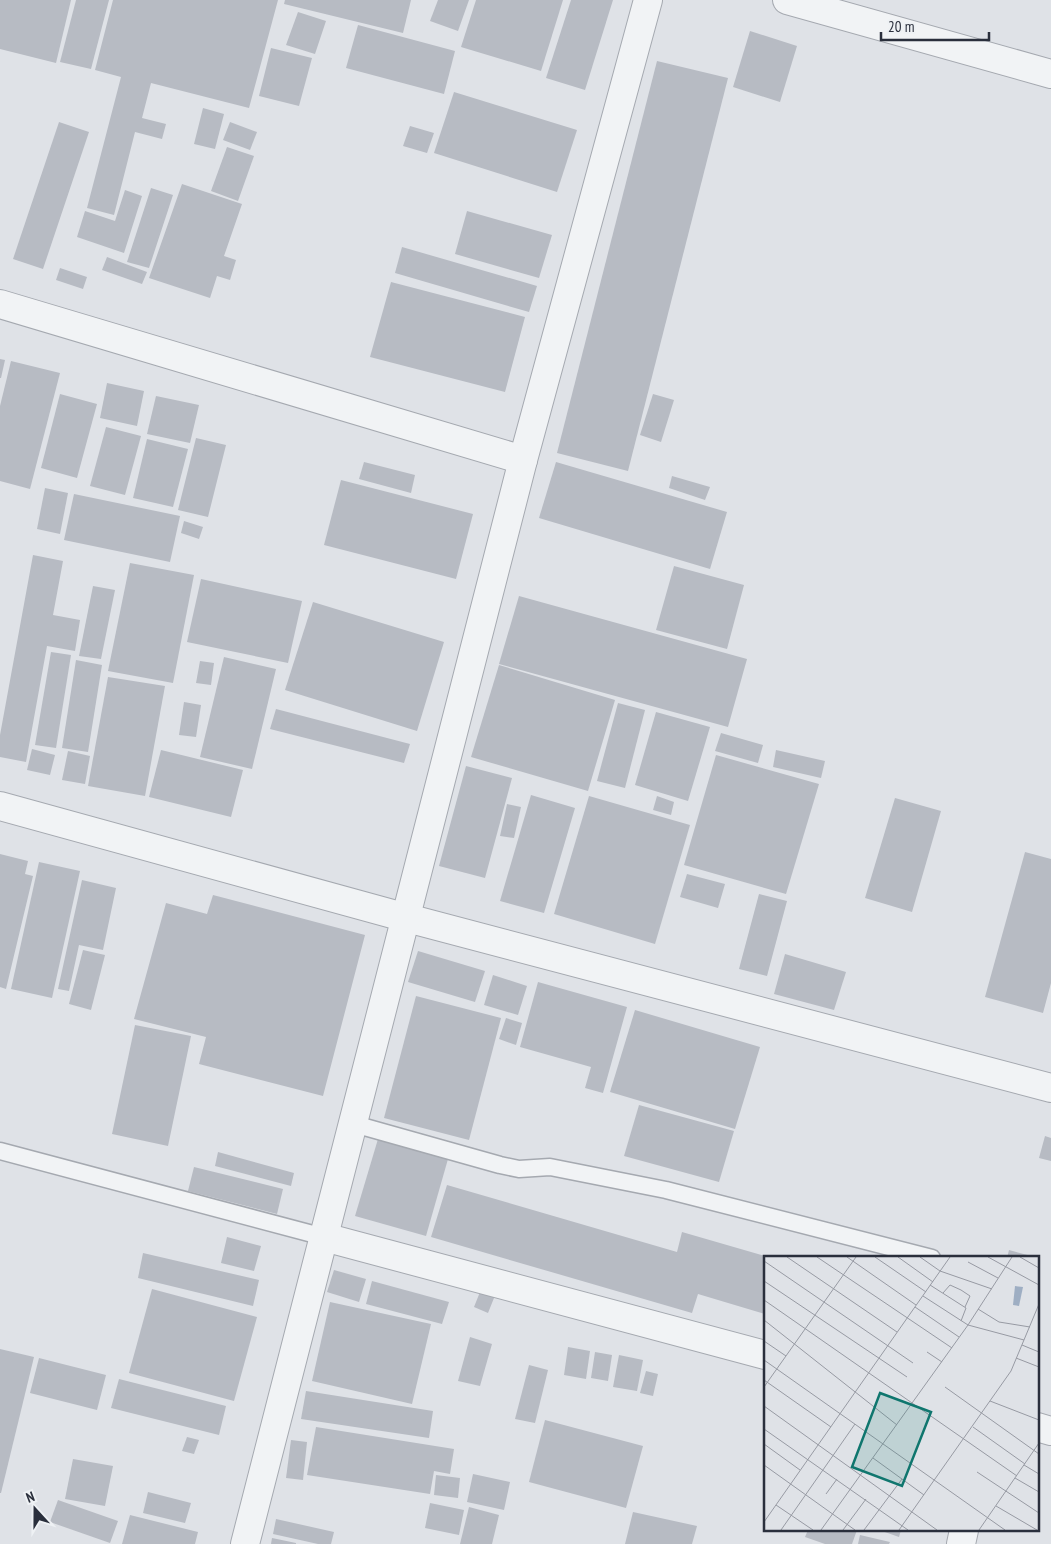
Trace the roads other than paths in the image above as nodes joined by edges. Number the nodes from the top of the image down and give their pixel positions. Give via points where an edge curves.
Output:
1 (648, 0) edge
2 (787, 0) edge
3 (1051, 74) edge
4 (0, 304) edge
5 (523, 460) junction
6 (0, 806) edge
7 (407, 918) junction
8 (1051, 1088) edge
9 (354, 1124) junction
10 (0, 1151) edge
11 (324, 1237) junction
12 (924, 1256) edge
13 (764, 1355) edge
14 (1038, 1427) edge
15 (1051, 1431) edge
16 (246, 1544) edge

1 - 5 street
2 - 3 street
4 - 5 street
5 - 7 street
6 - 7 street
7 - 8 street
7 - 9 street
9 - 11 street
9 - 12 lane via 500,1165 519,1169 550,1167 666,1190
10 - 11 lane
11 - 13 street
11 - 16 street
14 - 15 street

